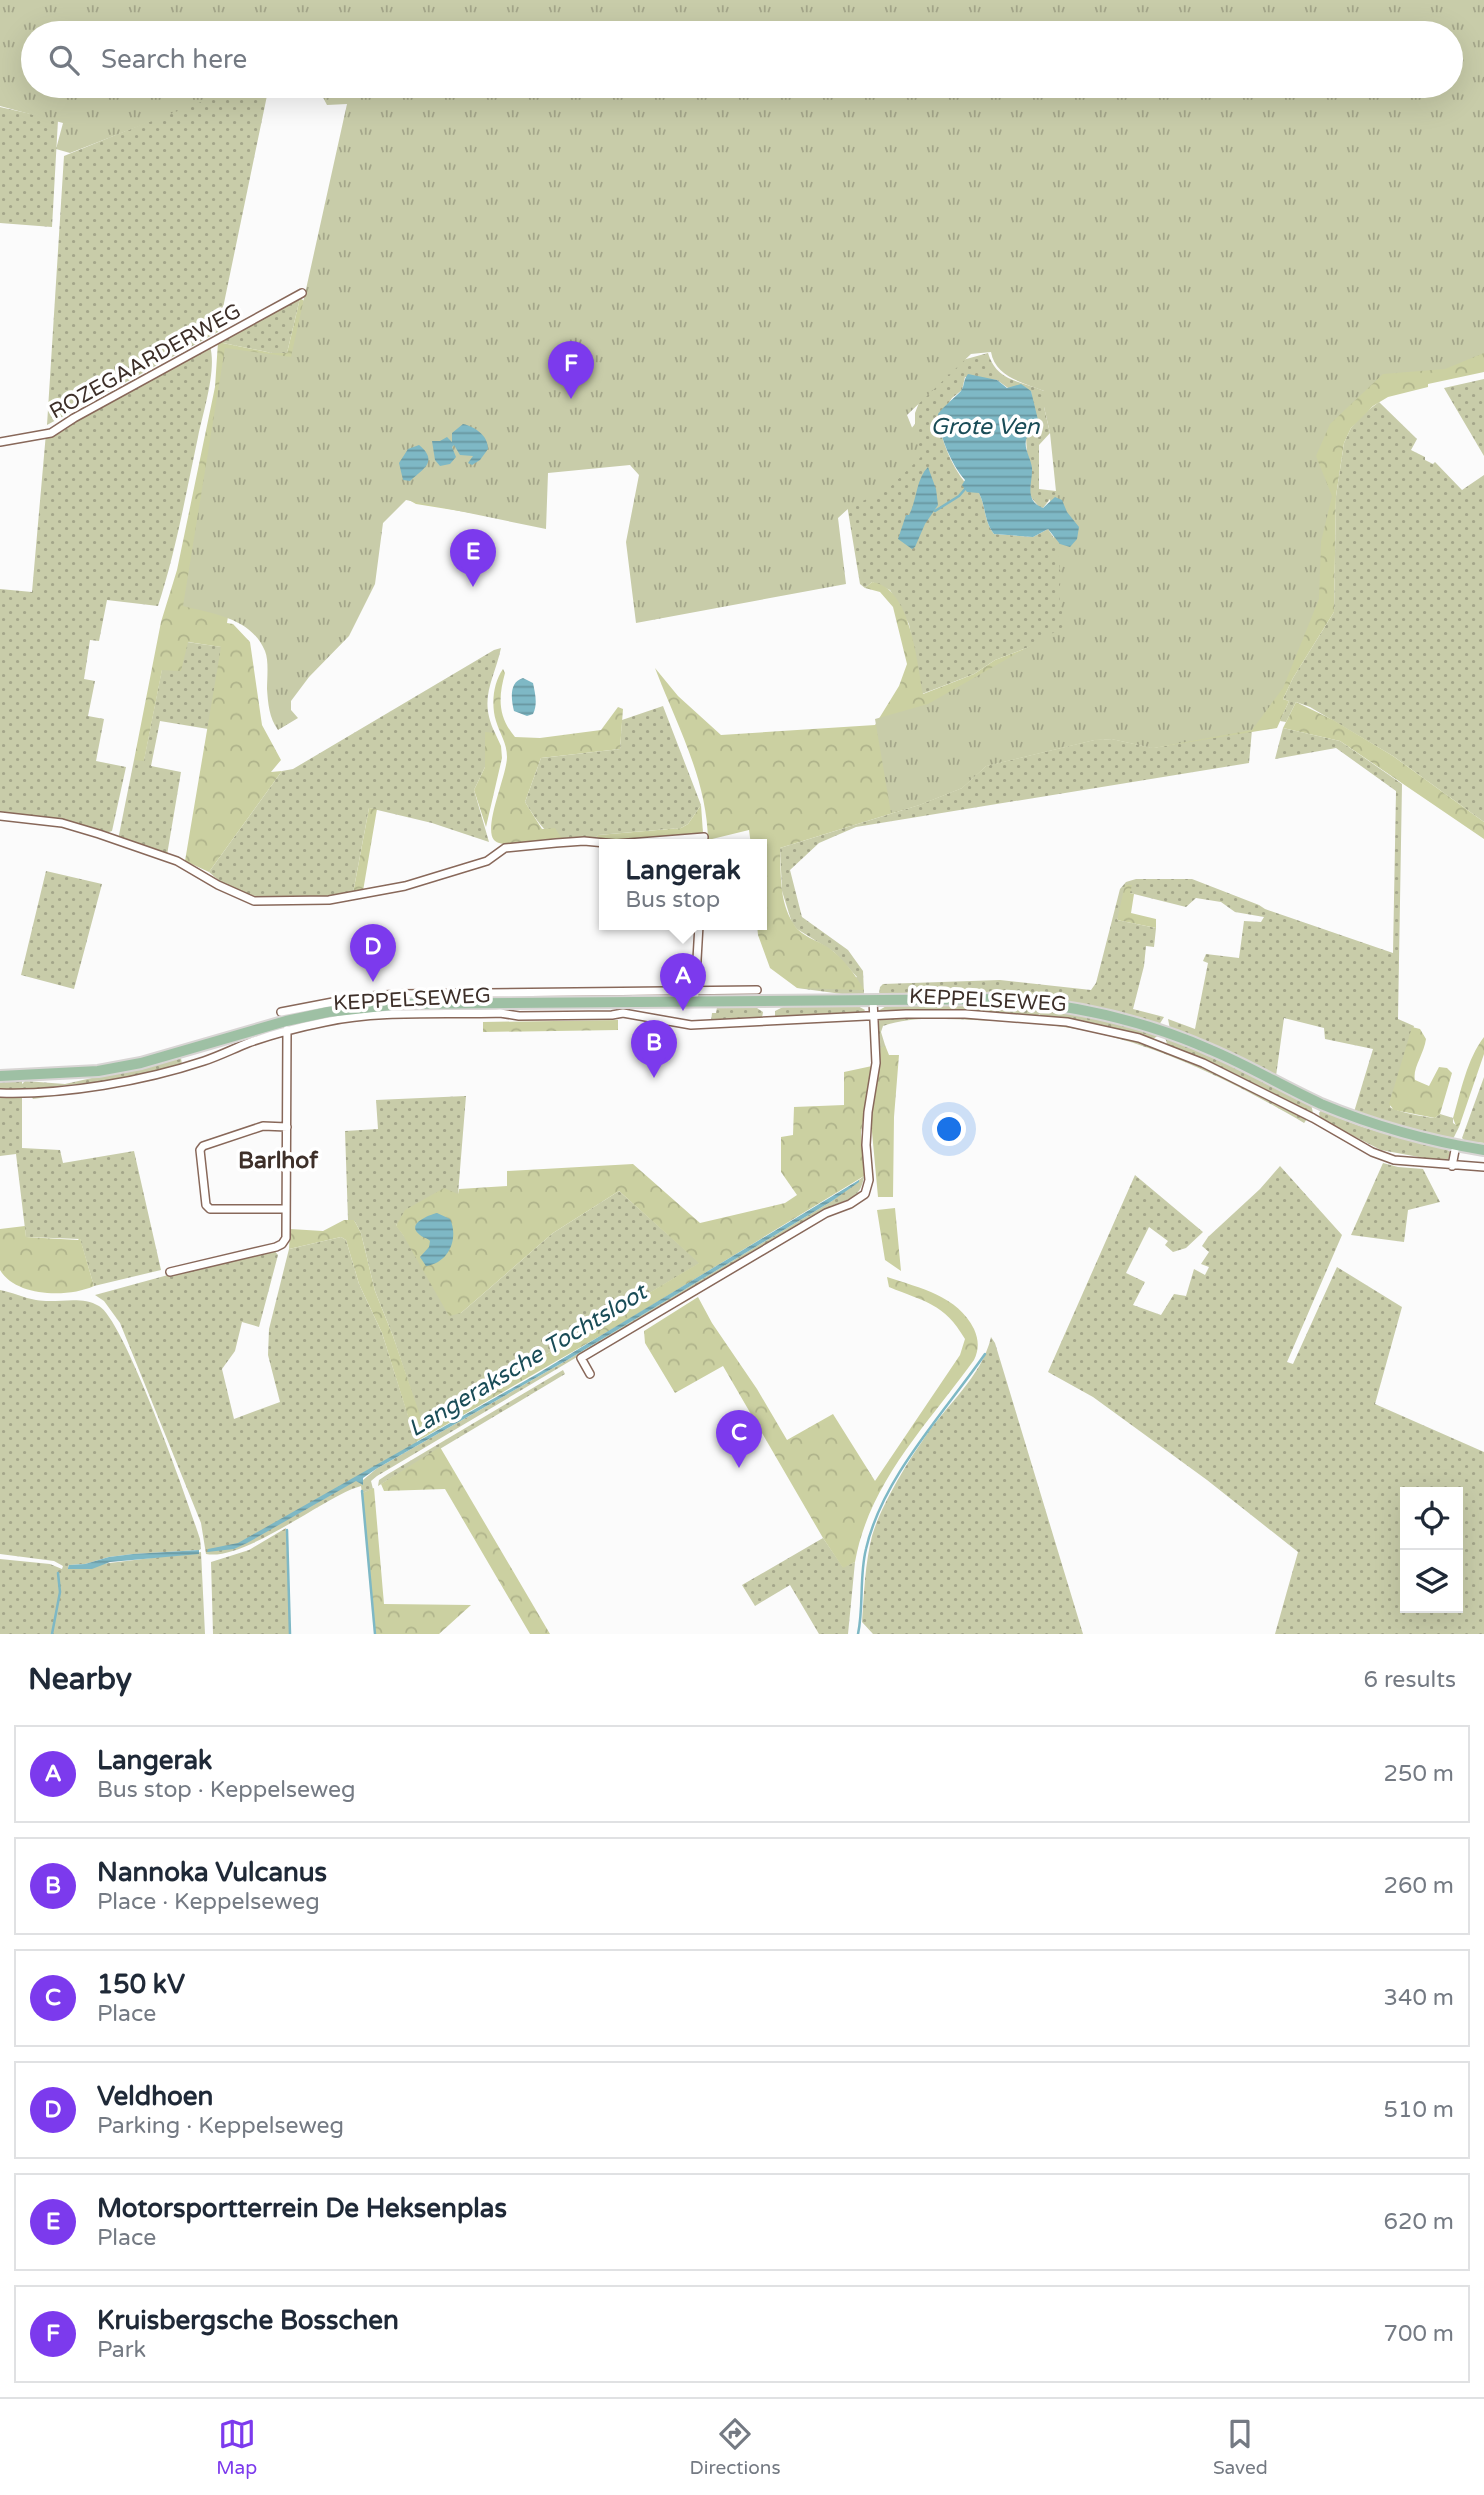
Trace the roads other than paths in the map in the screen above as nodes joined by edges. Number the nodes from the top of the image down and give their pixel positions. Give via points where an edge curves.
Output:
1 (302, 293) dead end
2 (0, 442) edge
3 (0, 816) edge
4 (679, 839) edge
5 (704, 839) edge
6 (599, 842) edge
7 (699, 930) edge
8 (757, 990) dead end
9 (695, 996) junction
10 (873, 1000) junction
11 (768, 1001) junction
12 (872, 1016) junction
13 (769, 1020) junction
14 (285, 1021) junction
15 (1164, 1032) junction
16 (1160, 1045) junction
17 (182, 1053) junction
18 (185, 1066) junction
19 (0, 1076) edge
20 (0, 1093) edge
21 (1320, 1103) junction
22 (1313, 1118) junction
23 (287, 1127) junction
24 (1456, 1145) junction
25 (1484, 1150) edge
26 (1452, 1166) junction
27 (1484, 1167) edge
28 (285, 1209) junction
29 (170, 1272) dead end
30 (590, 1374) dead end

1 - 2 street, ROZEGAARDERWEG via 51,433
3 - 6 street via 62,822 99,834 177,862 254,901 329,900 462,870 487,862 505,849
4 - 5 street
7 - 9 street
8 - 9 street, KEPPELSEWEG
9 - 11 main road, KEPPELSEWEG
9 - 14 main road, KEPPELSEWEG via 369,1001
10 - 11 main road, KEPPELSEWEG
10 - 12 street
10 - 15 main road, KEPPELSEWEG via 1042,1003 1131,1020
11 - 13 street
12 - 13 street, KEPPELSEWEG
12 - 16 street, KEPPELSEWEG via 1024,1017 1114,1031
12 - 30 street via 876,1063 868,1112 865,1194 581,1358
13 - 14 street, KEPPELSEWEG via 691,1025 622,1013 500,1013
14 - 17 main road, KEPPELSEWEG
14 - 18 street, KEPPELSEWEG via 251,1042
14 - 23 street
15 - 16 street
15 - 21 main road, KEPPELSEWEG via 1211,1049
16 - 22 street, KEPPELSEWEG
17 - 18 street
17 - 19 main road, KEPPELSEWEG via 98,1071
18 - 20 street, KEPPELSEWEG via 129,1081
21 - 22 street
21 - 24 main road, KEPPELSEWEG via 1365,1121
22 - 26 street, KEPPELSEWEG via 1394,1160
23 - 28 street
23 - 28 street via 263,1126 200,1150 210,1209
24 - 25 main road, KEPPELSEWEG
24 - 26 street
26 - 27 street, KEPPELSEWEG
28 - 29 street via 282,1244

